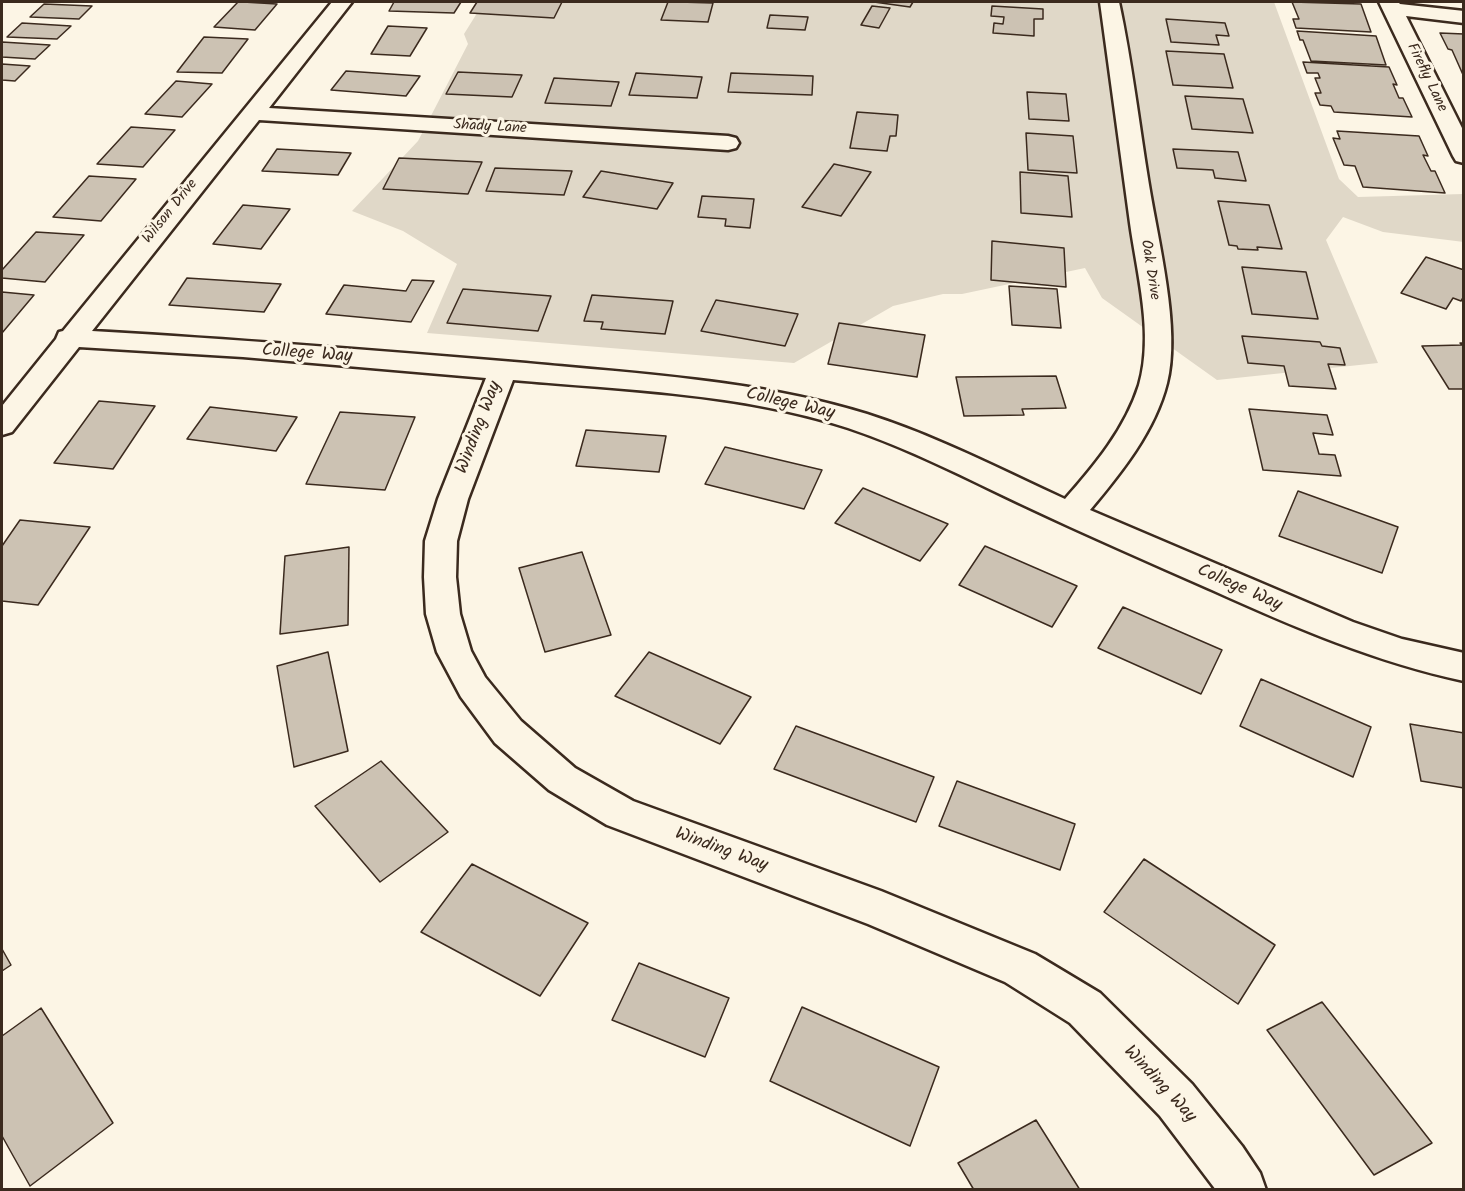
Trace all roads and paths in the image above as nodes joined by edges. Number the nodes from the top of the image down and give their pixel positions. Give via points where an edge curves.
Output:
1 (342, 2) edge
2 (1110, 2) edge
3 (1391, 5) edge
4 (1464, 16) edge
5 (251, 113) junction
6 (728, 143) dead end
7 (1464, 156) edge
8 (69, 338) junction
9 (503, 370) junction
10 (2, 425) edge
11 (1070, 514) junction
12 (1464, 668) edge
13 (1243, 1190) edge

1 - 5 street, Wilson Drive
2 - 11 street, Oak Drive via 1153,293 1157,365 1149,394 1125,444
3 - 4 street
3 - 7 street, Firefly Lane
5 - 6 street, Shady Lane
5 - 8 street, Wilson Drive
8 - 9 street, College Way
8 - 10 street, Wilson Drive
9 - 11 street, College Way via 714,390 796,403 861,422 955,460
9 - 13 street, Winding Way via 453,499 441,541 440,577 443,614 454,652 473,687 508,732 562,780 620,813 881,910 1020,968 1085,1008 1176,1100 1226,1162
11 - 12 street, College Way via 1364,640

